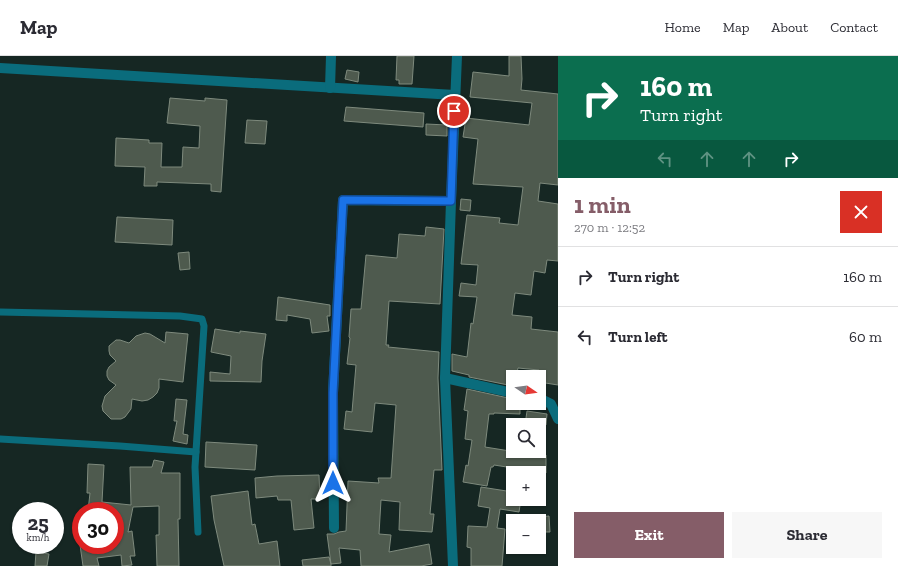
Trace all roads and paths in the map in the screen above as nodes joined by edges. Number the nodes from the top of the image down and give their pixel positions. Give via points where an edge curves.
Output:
1 (330, 56) edge
2 (457, 56) edge
3 (0, 68) edge
4 (330, 88) junction
5 (455, 95) junction
6 (451, 201) junction
7 (0, 312) edge
8 (445, 378) junction
9 (506, 391) edge
10 (546, 402) edge
11 (558, 419) edge
12 (0, 439) edge
13 (196, 452) junction
14 (334, 528) dead end
15 (198, 532) dead end
16 (453, 566) edge

1 - 4 street
2 - 5 street
3 - 4 street
4 - 5 street
5 - 6 street
6 - 8 street
6 - 14 street via 343,200 333,393
7 - 13 lane via 180,316 202,320 204,326
8 - 9 street
8 - 16 street
10 - 11 street via 550,404
12 - 13 lane
13 - 15 lane

